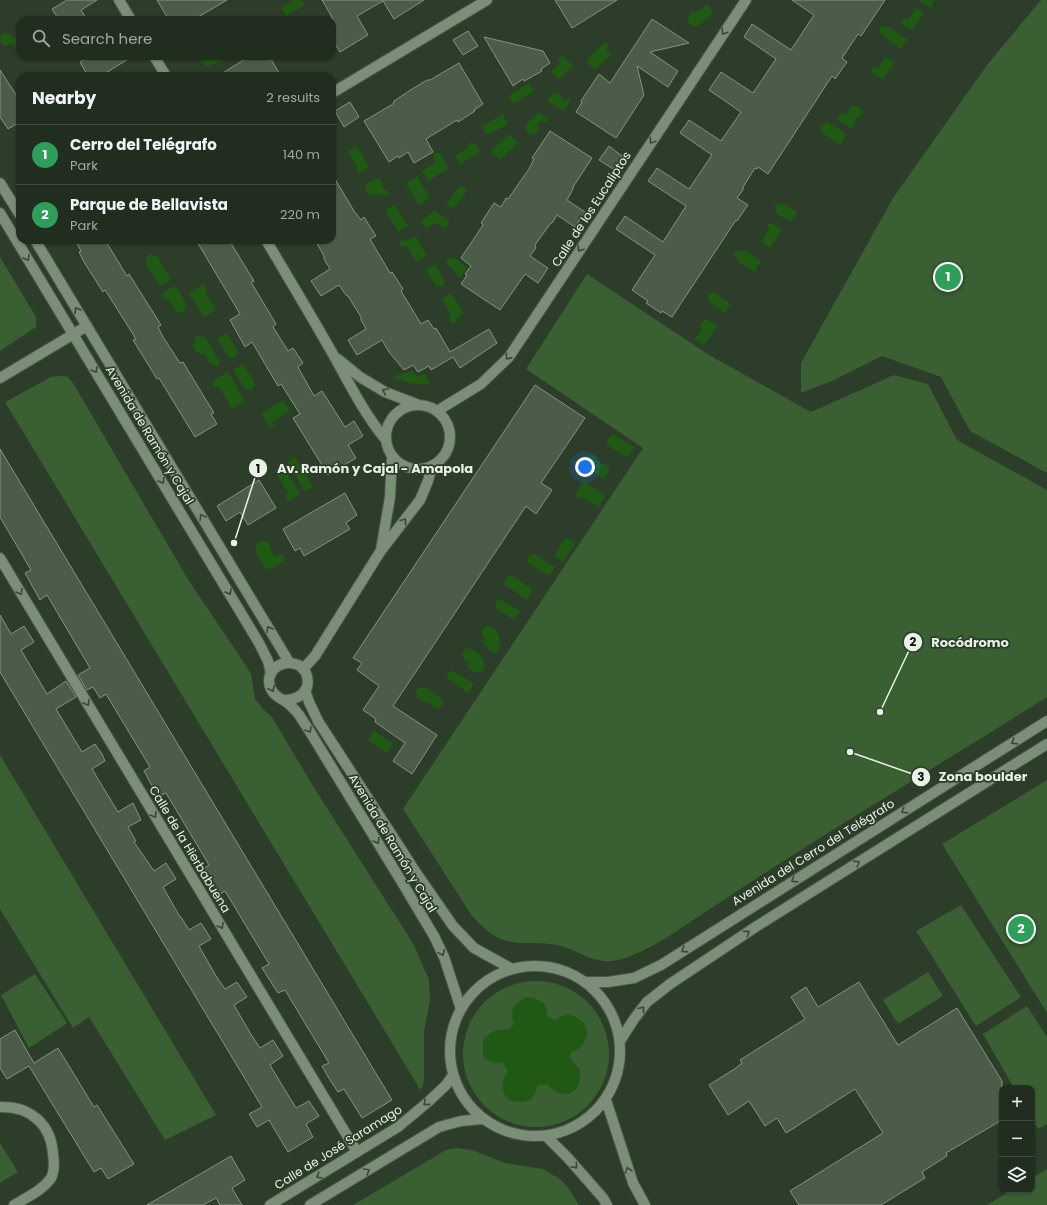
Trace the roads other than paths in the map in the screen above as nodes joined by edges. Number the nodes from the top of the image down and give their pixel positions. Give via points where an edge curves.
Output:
1 (119, 0) edge
2 (487, 0) edge
3 (746, 0) edge
4 (129, 16) edge
5 (156, 60) edge
6 (164, 72) edge
7 (336, 91) edge
8 (0, 182) edge
9 (16, 209) edge
10 (0, 213) edge
11 (16, 240) edge
12 (19, 244) edge
13 (37, 244) edge
14 (268, 244) edge
15 (87, 326) junction
16 (73, 334) junction
17 (334, 357) junction
18 (0, 378) edge
19 (421, 406) junction
20 (437, 411) junction
21 (386, 440) junction
22 (392, 457) junction
23 (432, 466) junction
24 (380, 552) junction
25 (0, 558) edge
26 (289, 662) junction
27 (303, 669) junction
28 (271, 674) junction
29 (305, 690) junction
30 (284, 700) junction
31 (1047, 721) edge
32 (1047, 744) edge
33 (512, 969) junction
34 (585, 982) junction
35 (461, 1009) junction
36 (620, 1041) junction
37 (453, 1075) junction
38 (606, 1100) junction
39 (0, 1107) edge
40 (482, 1119) junction
41 (548, 1138) junction
42 (357, 1152) junction
43 (15, 1205) edge
44 (270, 1205) edge
45 (310, 1205) edge
46 (607, 1205) edge
47 (645, 1205) edge

1 - 4 street
2 - 7 street
3 -> 20 street, Calle de los Eucaliptos via 509,357 481,384
5 - 6 street
8 - 9 street
10 -> 11 street, Avenida de Ramón y Cajal
12 -> 16 street, Avenida de Ramón y Cajal
15 -> 13 street, Avenida de Ramón y Cajal
14 - 17 street
15 - 16 street
26 -> 15 street, Avenida de Ramón y Cajal
16 - 18 street
16 -> 28 street, Avenida de Ramón y Cajal via 259,643
19 -> 17 street via 385,392
17 - 21 street via 376,428
19 - 20 street
19 - 21 street via 410,406 400,411 387,429
20 - 23 street via 449,429 450,440 444,456
21 - 22 street
22 - 23 street via 404,466 417,469
22 - 24 street via 390,498
24 -> 23 street via 420,500
24 - 27 street via 315,656
25 -> 42 street, Calle de la Hierbabuena
26 - 27 street
26 - 28 street via 281,663
27 - 29 street, Avenida de Ramón y Cajal via 308,683
28 -> 30 street, Avenida de Ramón y Cajal via 270,687 278,698
29 - 30 street via 300,697
29 - 33 street, Avenida de Ramón y Cajal via 318,721 453,926 474,948
30 -> 35 street, Avenida de Ramón y Cajal via 296,711 307,727 434,936 444,957
31 -> 34 street, Avenida del Cerro del Telégrafo via 661,965 634,978
36 -> 32 street via 647,1002 670,984 757,926
33 - 34 street via 550,967
33 - 35 street via 492,978 474,992
34 - 36 street via 603,999 614,1018
35 - 37 street via 450,1042
36 - 38 street via 620,1062
37 - 40 street via 460,1092
37 -> 42 street, Calle de José Saramago via 446,1085 398,1128
38 - 41 street via 583,1122
47 -> 38 street via 633,1183
39 - 43 street via 23,1110 37,1118 48,1131 53,1147 52,1176 43,1187
40 - 41 street via 504,1131
45 -> 40 street via 439,1127
41 -> 46 street
42 -> 44 street, Calle de José Saramago

